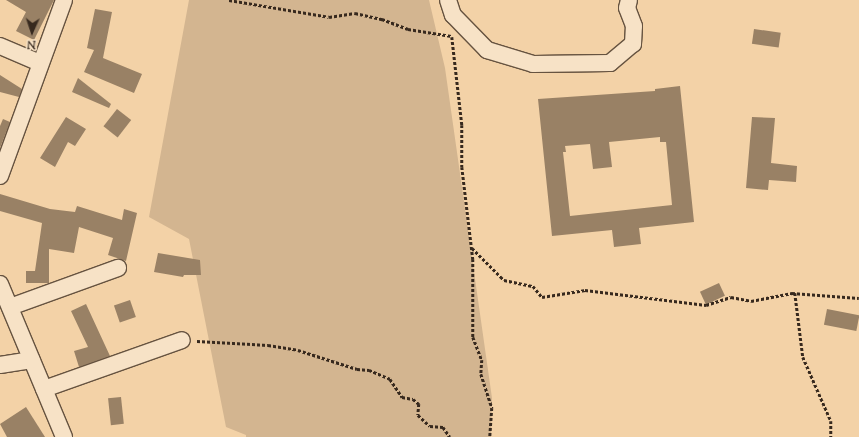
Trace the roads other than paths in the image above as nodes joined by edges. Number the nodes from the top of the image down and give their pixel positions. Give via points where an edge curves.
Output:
1 (64, 0) edge
2 (629, 0) edge
3 (451, 7) edge
4 (0, 46) edge
5 (40, 63) junction
6 (0, 176) edge
7 (118, 268) dead end
8 (0, 284) edge
9 (10, 308) junction
10 (182, 340) road end
11 (32, 360) junction
12 (0, 365) edge
13 (44, 389) junction
14 (64, 437) edge

1 - 5 street
2 - 3 street via 627,8 634,26 633,44 610,63 533,64 487,50
4 - 5 street
5 - 6 street
7 - 9 street
8 - 9 street
9 - 11 street
10 - 13 street
11 - 12 street
11 - 13 street
13 - 14 street

